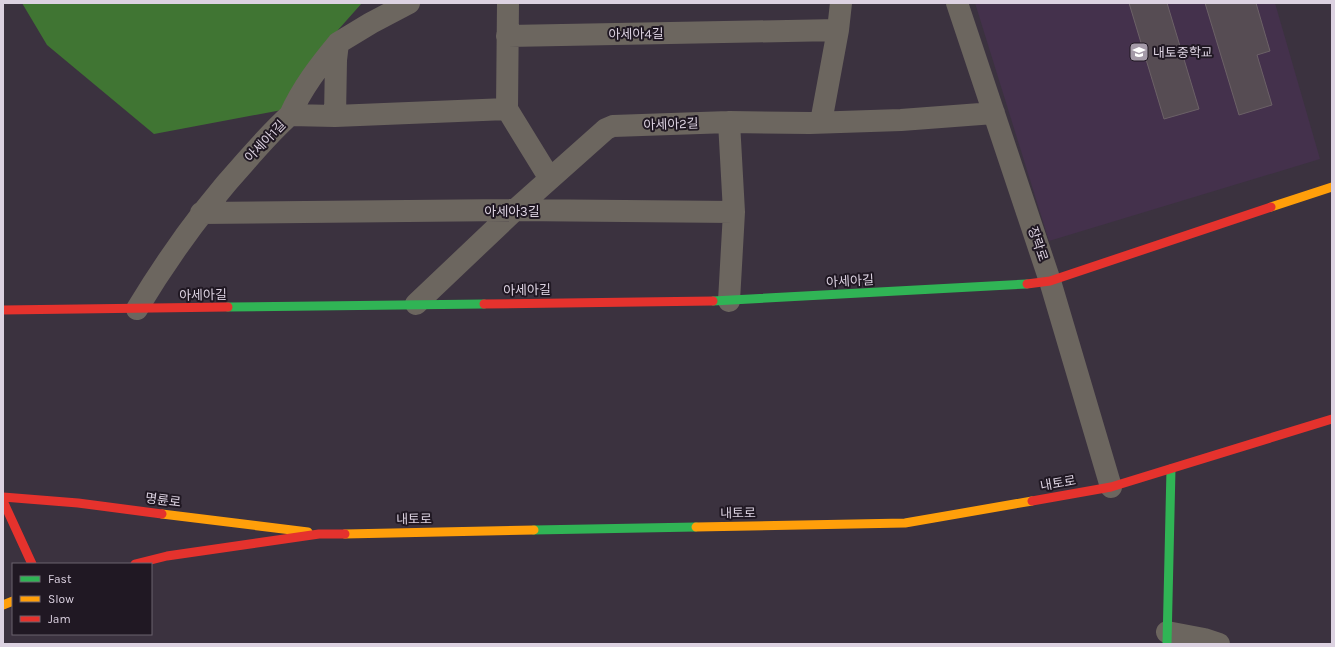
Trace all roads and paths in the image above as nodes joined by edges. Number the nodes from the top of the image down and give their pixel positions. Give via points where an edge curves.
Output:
1 (409, 3) edge
2 (508, 3) edge
3 (841, 3) edge
4 (957, 3) edge
5 (838, 30) junction
6 (507, 36) junction
7 (338, 43) junction
8 (507, 109) junction
9 (994, 113) junction
10 (290, 115) junction
11 (335, 116) junction
12 (729, 122) junction
13 (821, 122) junction
14 (550, 179) junction
15 (1332, 187) edge
16 (515, 210) junction
17 (734, 212) junction
18 (201, 213) junction
19 (1050, 281) junction
20 (730, 301) junction
21 (416, 304) junction
22 (137, 309) junction
23 (3, 310) edge
24 (1332, 419) edge
25 (1171, 468) junction
26 (1111, 487) junction
27 (3, 496) edge
28 (3, 501) edge
29 (319, 534) junction
30 (32, 563) edge
31 (139, 563) edge
32 (1167, 638) edge
33 (1219, 644) edge

1 - 7 street
2 - 6 street
3 - 5 street
4 - 9 street, 장락로
5 - 6 street, 아세아4길
5 - 13 street
6 - 8 street
7 - 10 street via 315,72
7 - 11 street
8 - 11 street
8 - 14 street
9 - 13 street, 아세아2길 via 901,120
9 - 19 street, 장락로
10 - 11 street, 아세아1길
10 - 18 street, 아세아1길 via 277,126
12 - 13 street, 아세아2길
12 - 14 street, 아세아2길 via 613,126 606,129
12 - 17 street
14 - 16 street, 아세아2길
15 - 19 street, 아세아길
16 - 17 street, 아세아3길
16 - 18 street, 아세아3길
16 - 21 street, 아세아2길
17 - 20 street
18 - 22 street, 아세아1길
19 - 20 street, 아세아길 via 1006,286
19 - 26 street, 장락로
20 - 21 street, 아세아길
21 - 22 street, 아세아길
22 - 23 street, 아세아길
24 - 25 street, 내토로
25 - 26 street, 내토로
25 - 32 street
26 - 29 street, 내토로 via 905,523
27 - 29 street, 명륜로 via 78,503
28 - 30 street
29 - 31 street, 내토로 via 166,556
32 - 33 street via 1204,639

